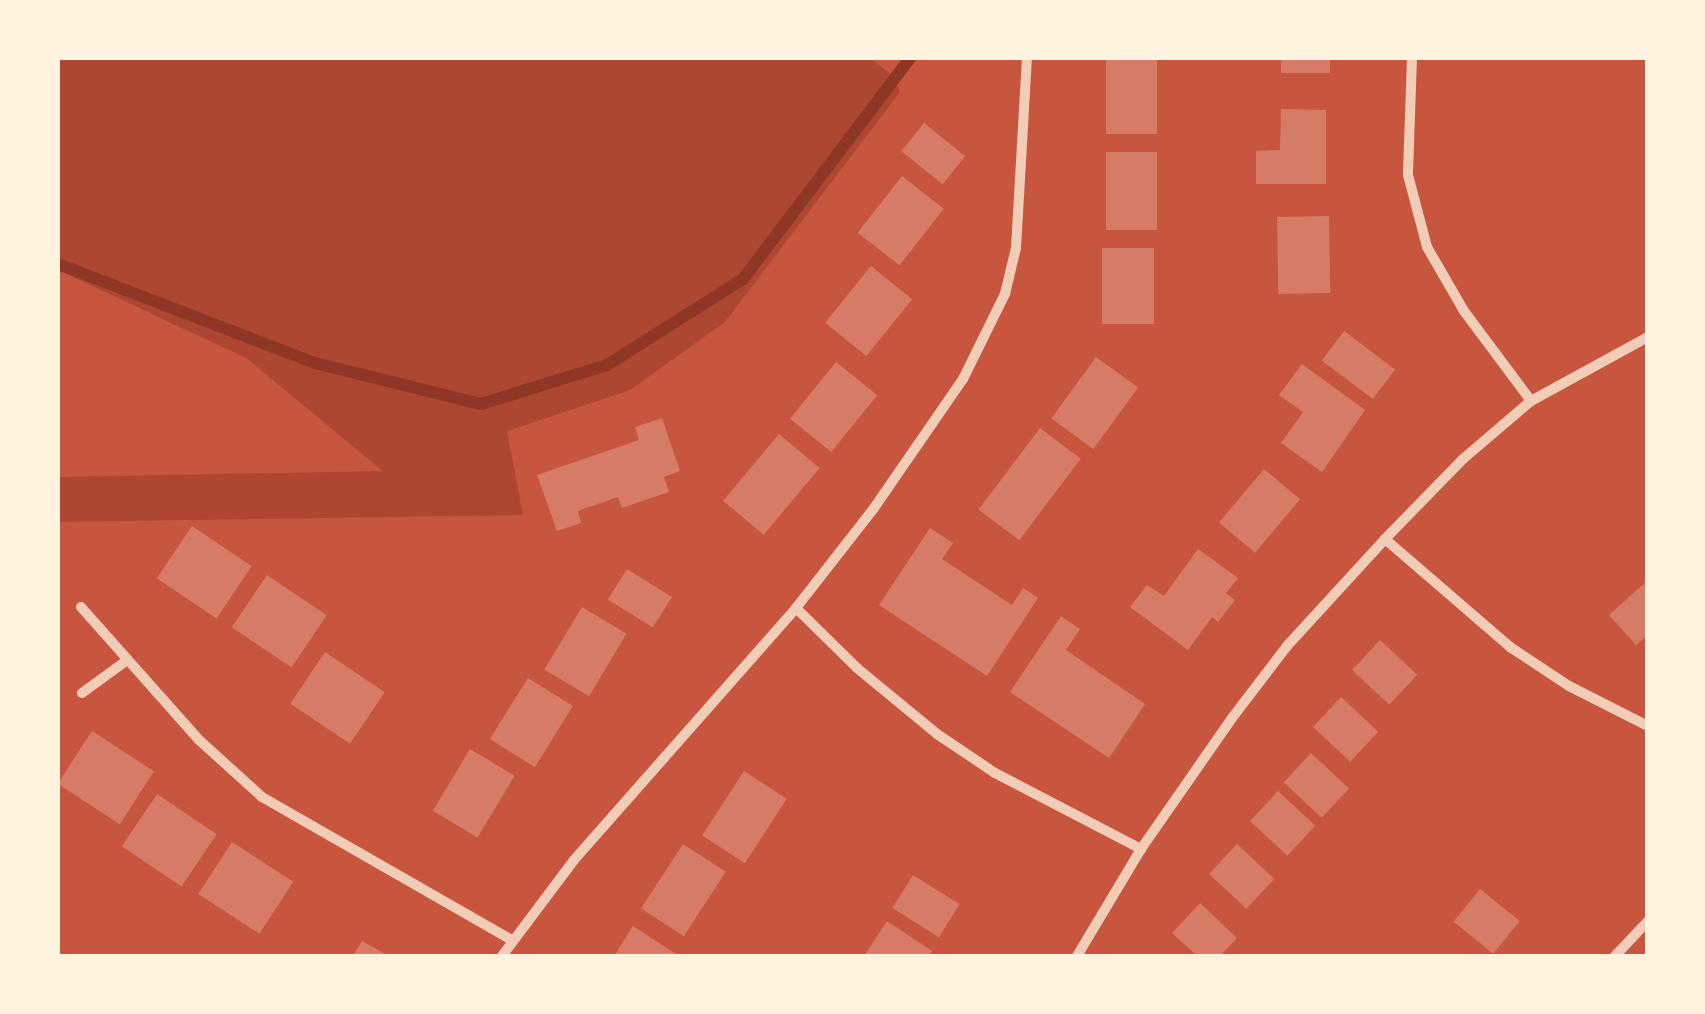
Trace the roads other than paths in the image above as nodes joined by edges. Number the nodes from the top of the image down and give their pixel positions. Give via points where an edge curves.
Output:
1 (1028, 58) edge
2 (1412, 58) edge
3 (1648, 337) edge
4 (1532, 402) junction
5 (1384, 539) junction
6 (81, 608) dead end
7 (796, 608) junction
8 (126, 661) junction
9 (82, 693) dead end
10 (1648, 726) edge
11 (1141, 849) junction
12 (1648, 921) edge
13 (512, 941) junction
14 (502, 956) edge
15 (1076, 956) edge
16 (1616, 956) edge

1 - 7 street via 1016,248 990,330 885,492
2 - 4 street via 1408,176 1427,247
3 - 4 street
4 - 5 street via 1463,459
5 - 10 street via 1510,647
5 - 11 street via 1287,646
6 - 8 street
7 - 11 street via 937,734 995,773
7 - 13 street via 574,860
8 - 9 street
8 - 13 street via 262,797
11 - 15 street
12 - 16 street
13 - 14 street

